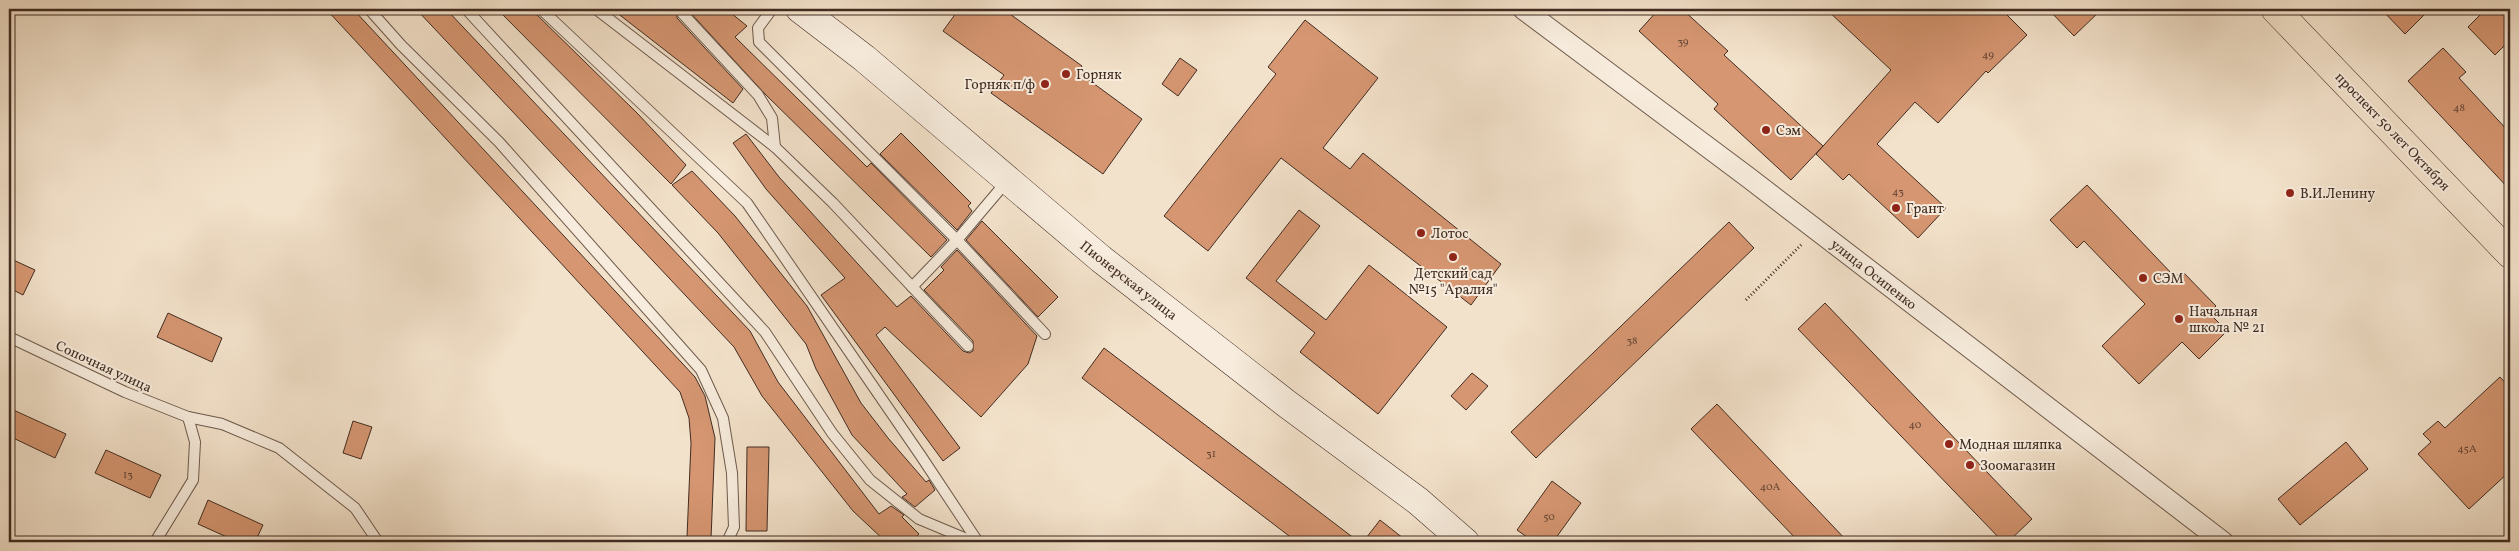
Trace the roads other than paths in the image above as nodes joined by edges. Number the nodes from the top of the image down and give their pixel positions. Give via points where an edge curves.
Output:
1 (369, 9) edge
2 (466, 9) edge
3 (541, 9) edge
4 (596, 9) edge
5 (771, 9) edge
6 (800, 9) edge
7 (1523, 9) edge
8 (2275, 9) edge
9 (682, 13) dead end
10 (774, 147) junction
11 (1007, 180) junction
12 (957, 240) junction
13 (2510, 254) edge
14 (912, 287) junction
15 (1045, 334) dead end
16 (9, 336) edge
17 (968, 346) dead end
18 (188, 417) junction
19 (155, 542) edge
20 (378, 542) edge
21 (727, 542) edge
22 (976, 542) edge
23 (1465, 542) edge
24 (2223, 542) edge

1 - 21 lane via 499,142 701,370 723,418 732,473 734,527
2 - 22 lane via 765,332 832,433 870,480 919,519
3 - 22 lane via 747,202
4 - 10 lane
5 - 12 lane via 758,28 759,42
6 - 11 main road, Пионерская улица via 864,58
7 - 24 street, улица Осипенко
8 - 13 main road, проспект 50 лет Октября
9 - 10 lane via 758,95 772,118
10 - 14 lane
11 - 12 lane
11 - 23 main road, Пионерская улица via 1101,259 1418,501
12 - 14 lane
12 - 15 lane
14 - 17 lane
16 - 18 lane, Сопочная улица via 125,392
18 - 19 lane via 195,442 193,480
18 - 20 lane, Сопочная улица via 222,424 279,448 355,508

